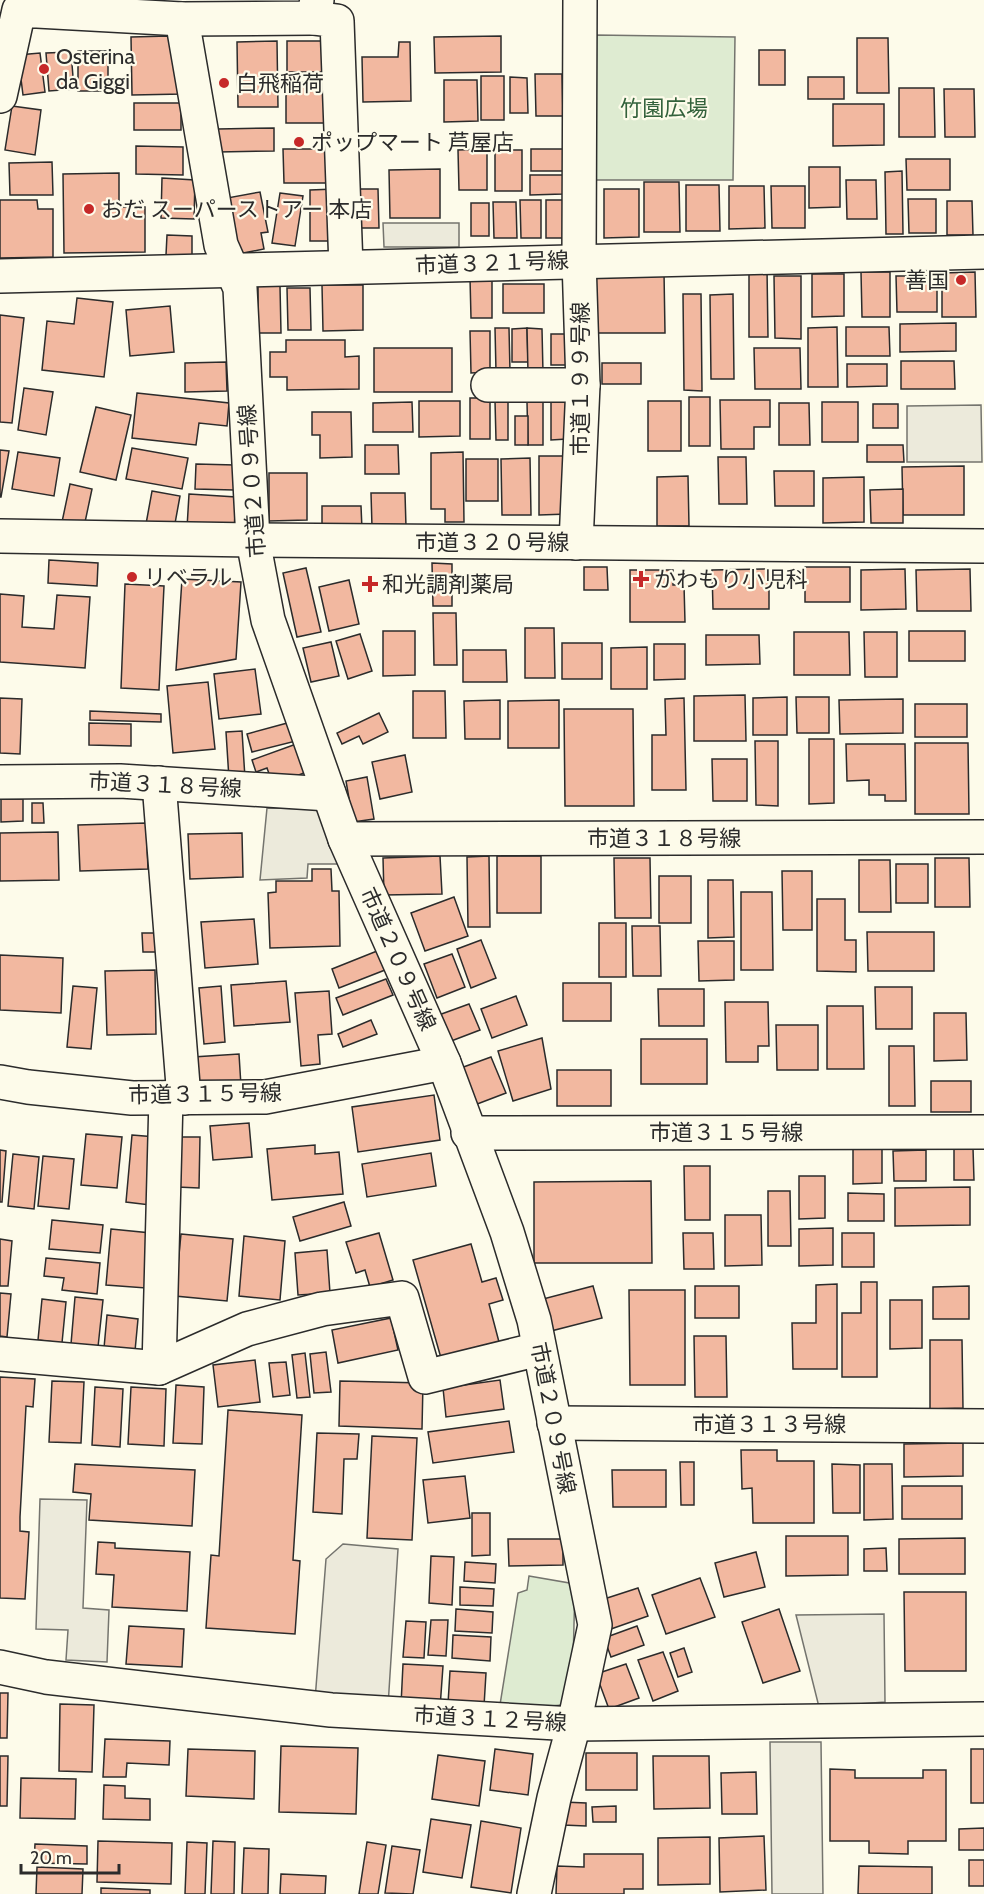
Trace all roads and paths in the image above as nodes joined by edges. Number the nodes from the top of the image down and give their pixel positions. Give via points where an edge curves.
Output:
1 (580, 0) edge
2 (315, 9) edge
3 (182, 19) junction
4 (0, 96) edge
5 (984, 252) edge
6 (579, 260) junction
7 (346, 267) junction
8 (231, 269) junction
9 (0, 276) edge
10 (488, 385) dead end
11 (583, 385) junction
12 (0, 536) edge
13 (252, 540) junction
14 (576, 543) junction
15 (984, 546) edge
16 (0, 782) edge
17 (159, 783) junction
18 (329, 794) junction
19 (984, 837) edge
20 (345, 840) junction
21 (444, 1063) junction
22 (0, 1082) edge
23 (175, 1098) junction
24 (984, 1132) edge
25 (468, 1133) junction
26 (539, 1349) junction
27 (0, 1354) edge
28 (159, 1368) junction
29 (554, 1423) junction
30 (984, 1426) edge
31 (0, 1667) edge
32 (984, 1719) edge
33 (574, 1724) junction
34 (534, 1894) edge

1 - 6 street, 市道１９９号線
2 - 3 street
2 - 7 street via 337,21
3 - 4 street via 19,10
3 - 8 street, 市道２０９号線 via 220,245
5 - 6 street, 市道３２１号線
6 - 7 street, 市道３２１号線
6 - 11 street, 市道１９９号線
7 - 8 street, 市道３２１号線
8 - 9 street, 市道３２１号線
8 - 13 street, 市道２０９号線 via 240,288
10 - 11 street
11 - 14 street, 市道１９９号線
12 - 13 street, 市道３２０号線
13 - 14 street, 市道３２０号線
13 - 18 street, 市道２０９号線 via 268,620
14 - 15 street, 市道３２０号線
16 - 17 street, 市道３１８号線
17 - 18 street, 市道３１８号線
17 - 23 street
18 - 20 street, 市道２０９号線
19 - 20 street, 市道３１８号線
20 - 21 street, 市道２０９号線
21 - 23 street, 市道３１５号線 via 265,1097
21 - 25 street, 市道２０９号線
22 - 23 street, 市道３１５号線 via 132,1098
23 - 28 street
24 - 25 street, 市道３１５号線
25 - 26 street, 市道２０９号線 via 507,1232
26 - 28 street via 425,1377 402,1298 322,1309 247,1329
26 - 29 street, 市道２０９号線
27 - 28 street
29 - 30 street, 市道３１３号線
29 - 33 street, 市道２０９号線 via 596,1625
31 - 33 street, 市道３１２号線 via 46,1677 331,1710
32 - 33 street, 市道３１２号線
33 - 34 street, 市道２０９号線

